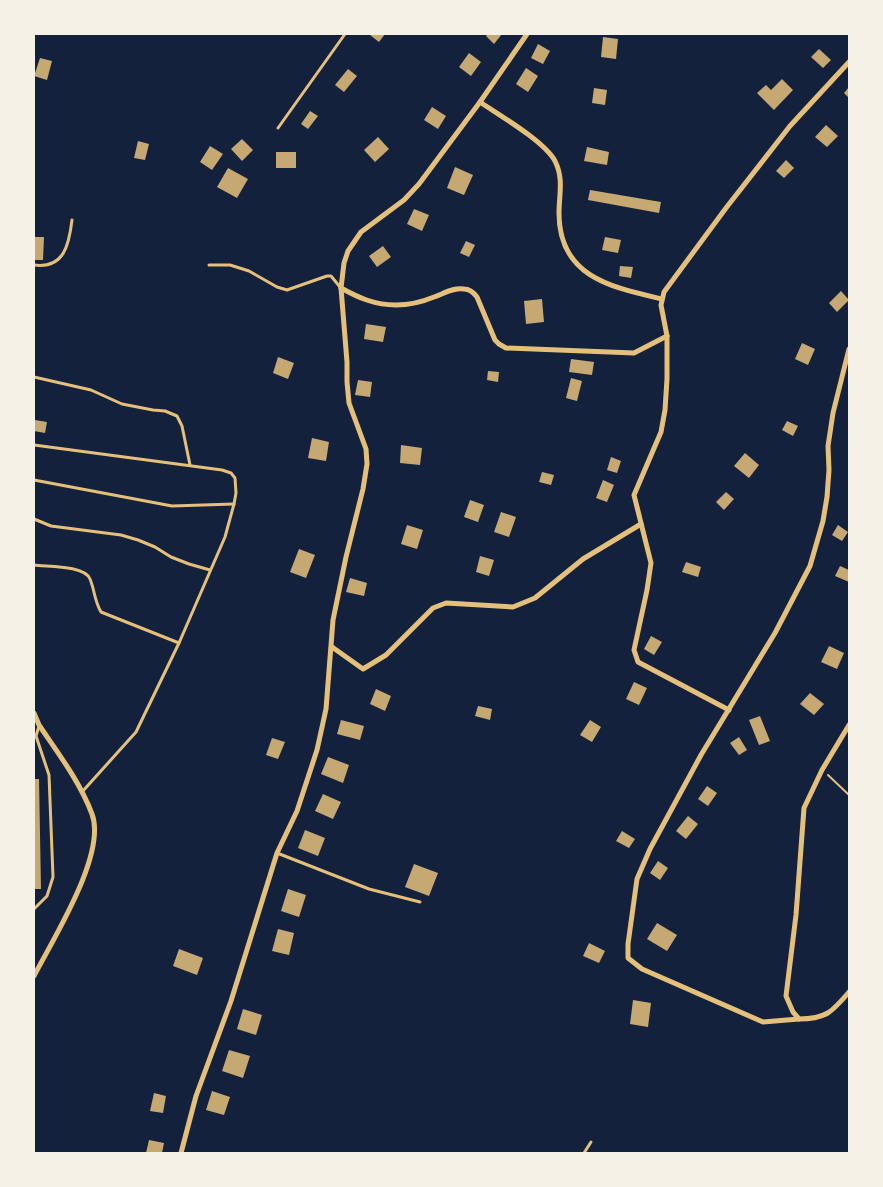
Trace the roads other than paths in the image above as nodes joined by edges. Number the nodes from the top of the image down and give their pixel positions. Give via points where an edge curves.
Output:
1 (345, 34) edge
2 (527, 34) edge
3 (849, 62) edge
4 (480, 102) junction
5 (278, 128) dead end
6 (72, 220) dead end
7 (34, 265) edge
8 (209, 265) dead end
9 (341, 288) junction
10 (662, 299) junction
11 (667, 336) junction
12 (849, 349) edge
13 (34, 377) edge
14 (34, 445) edge
15 (190, 464) junction
16 (34, 480) edge
17 (234, 504) junction
18 (34, 519) edge
19 (641, 524) junction
20 (34, 565) edge
21 (210, 570) junction
22 (179, 643) junction
23 (332, 647) junction
24 (729, 710) junction
25 (34, 713) edge
26 (39, 725) junction
27 (849, 725) edge
28 (35, 737) edge
29 (82, 792) junction
30 (277, 852) junction
31 (420, 902) dead end
32 (34, 909) edge
33 (34, 976) edge
34 (849, 992) edge
35 (799, 1019) junction
36 (591, 1142) dead end
37 (182, 1153) edge
38 (584, 1153) edge

1 - 5 lane
2 - 4 street
3 - 10 street via 790,126 726,208
4 - 9 street via 412,193 370,223 354,240 344,264
4 - 10 street via 539,144 554,160 561,181 559,224 562,240 576,265 605,284
6 - 7 lane via 68,246 61,257 43,266
8 - 9 lane via 230,265 249,271 287,290 327,276 331,276
9 - 11 street via 375,303 396,305 415,304 464,289 477,297 494,340 506,348 634,353
9 - 23 street via 349,403 366,449 366,464 333,620
10 - 11 street
11 - 19 street via 666,395 661,432 634,495
12 - 24 street via 832,413 827,497 810,566
13 - 15 lane via 91,390 122,404 176,416 182,426
14 - 15 lane via 160,463
15 - 17 lane via 231,473 237,485
16 - 17 lane via 172,506
17 - 21 lane via 225,537
18 - 21 lane via 50,526 121,535
19 - 23 street via 583,559 535,598 513,607 446,603 433,608 386,656 364,669
19 - 24 street via 650,563 634,650 638,662
20 - 22 lane via 84,572 90,577 96,603 102,612
21 - 22 lane
22 - 29 lane via 136,732
23 - 30 street via 326,709 317,750 297,811
24 - 35 street via 701,755 637,879 628,958 642,968 763,1022
25 - 26 street
26 - 28 lane
26 - 29 street
27 - 35 street via 804,808 786,996
28 - 32 lane via 49,775 53,877 46,896
29 - 33 street via 93,816 95,840 84,880
30 - 31 lane via 369,889
30 - 37 street via 232,1001 196,1096
34 - 35 street via 834,1010 815,1019
36 - 38 lane

